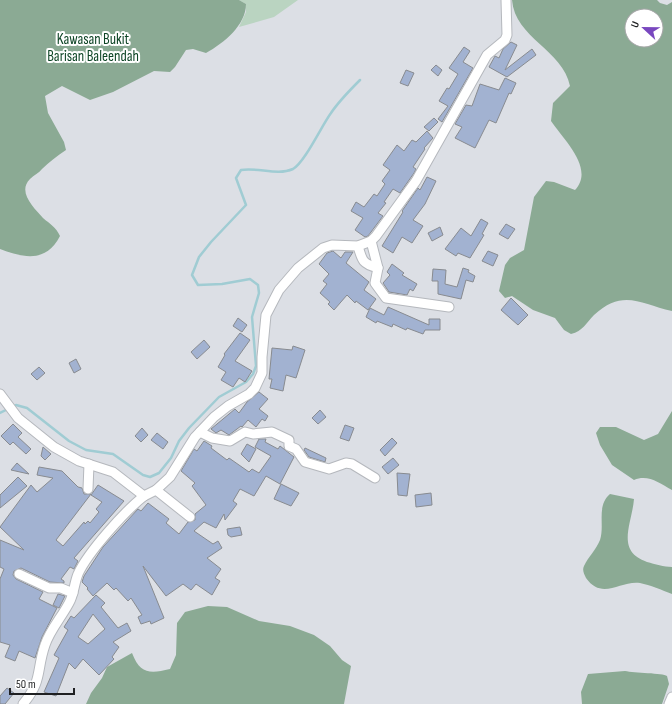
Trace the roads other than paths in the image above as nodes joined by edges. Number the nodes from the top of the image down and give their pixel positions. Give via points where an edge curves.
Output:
1 (506, 0) edge
2 (371, 241) junction
3 (358, 246) junction
4 (378, 268) junction
5 (448, 307) dead end
6 (0, 394) edge
7 (200, 432) junction
8 (89, 464) junction
9 (375, 478) dead end
10 (88, 489) dead end
11 (156, 490) junction
12 (144, 496) junction
13 (190, 517) dead end
14 (19, 574) dead end
15 (73, 593) junction
16 (672, 697) edge
17 (23, 704) edge
18 (669, 704) edge

1 - 2 street via 505,40 487,55 416,181
2 - 3 street
2 - 4 street
3 - 4 street via 363,261
3 - 7 street via 332,245 323,248 298,268 279,290 266,315 262,373 259,380 249,394 228,406
4 - 5 street via 375,283 386,298
6 - 8 street via 16,415 54,447 70,457
7 - 9 street via 212,438 230,441 245,432 272,432 289,440 289,446 296,449 306,462 329,469 346,463 352,464
7 - 11 street via 170,478
8 - 10 street
8 - 12 street via 113,472
11 - 12 street
11 - 13 street
12 - 15 street via 128,510 95,548 78,573
14 - 15 street via 49,588 61,588
15 - 17 street via 49,634 37,682
16 - 18 street

